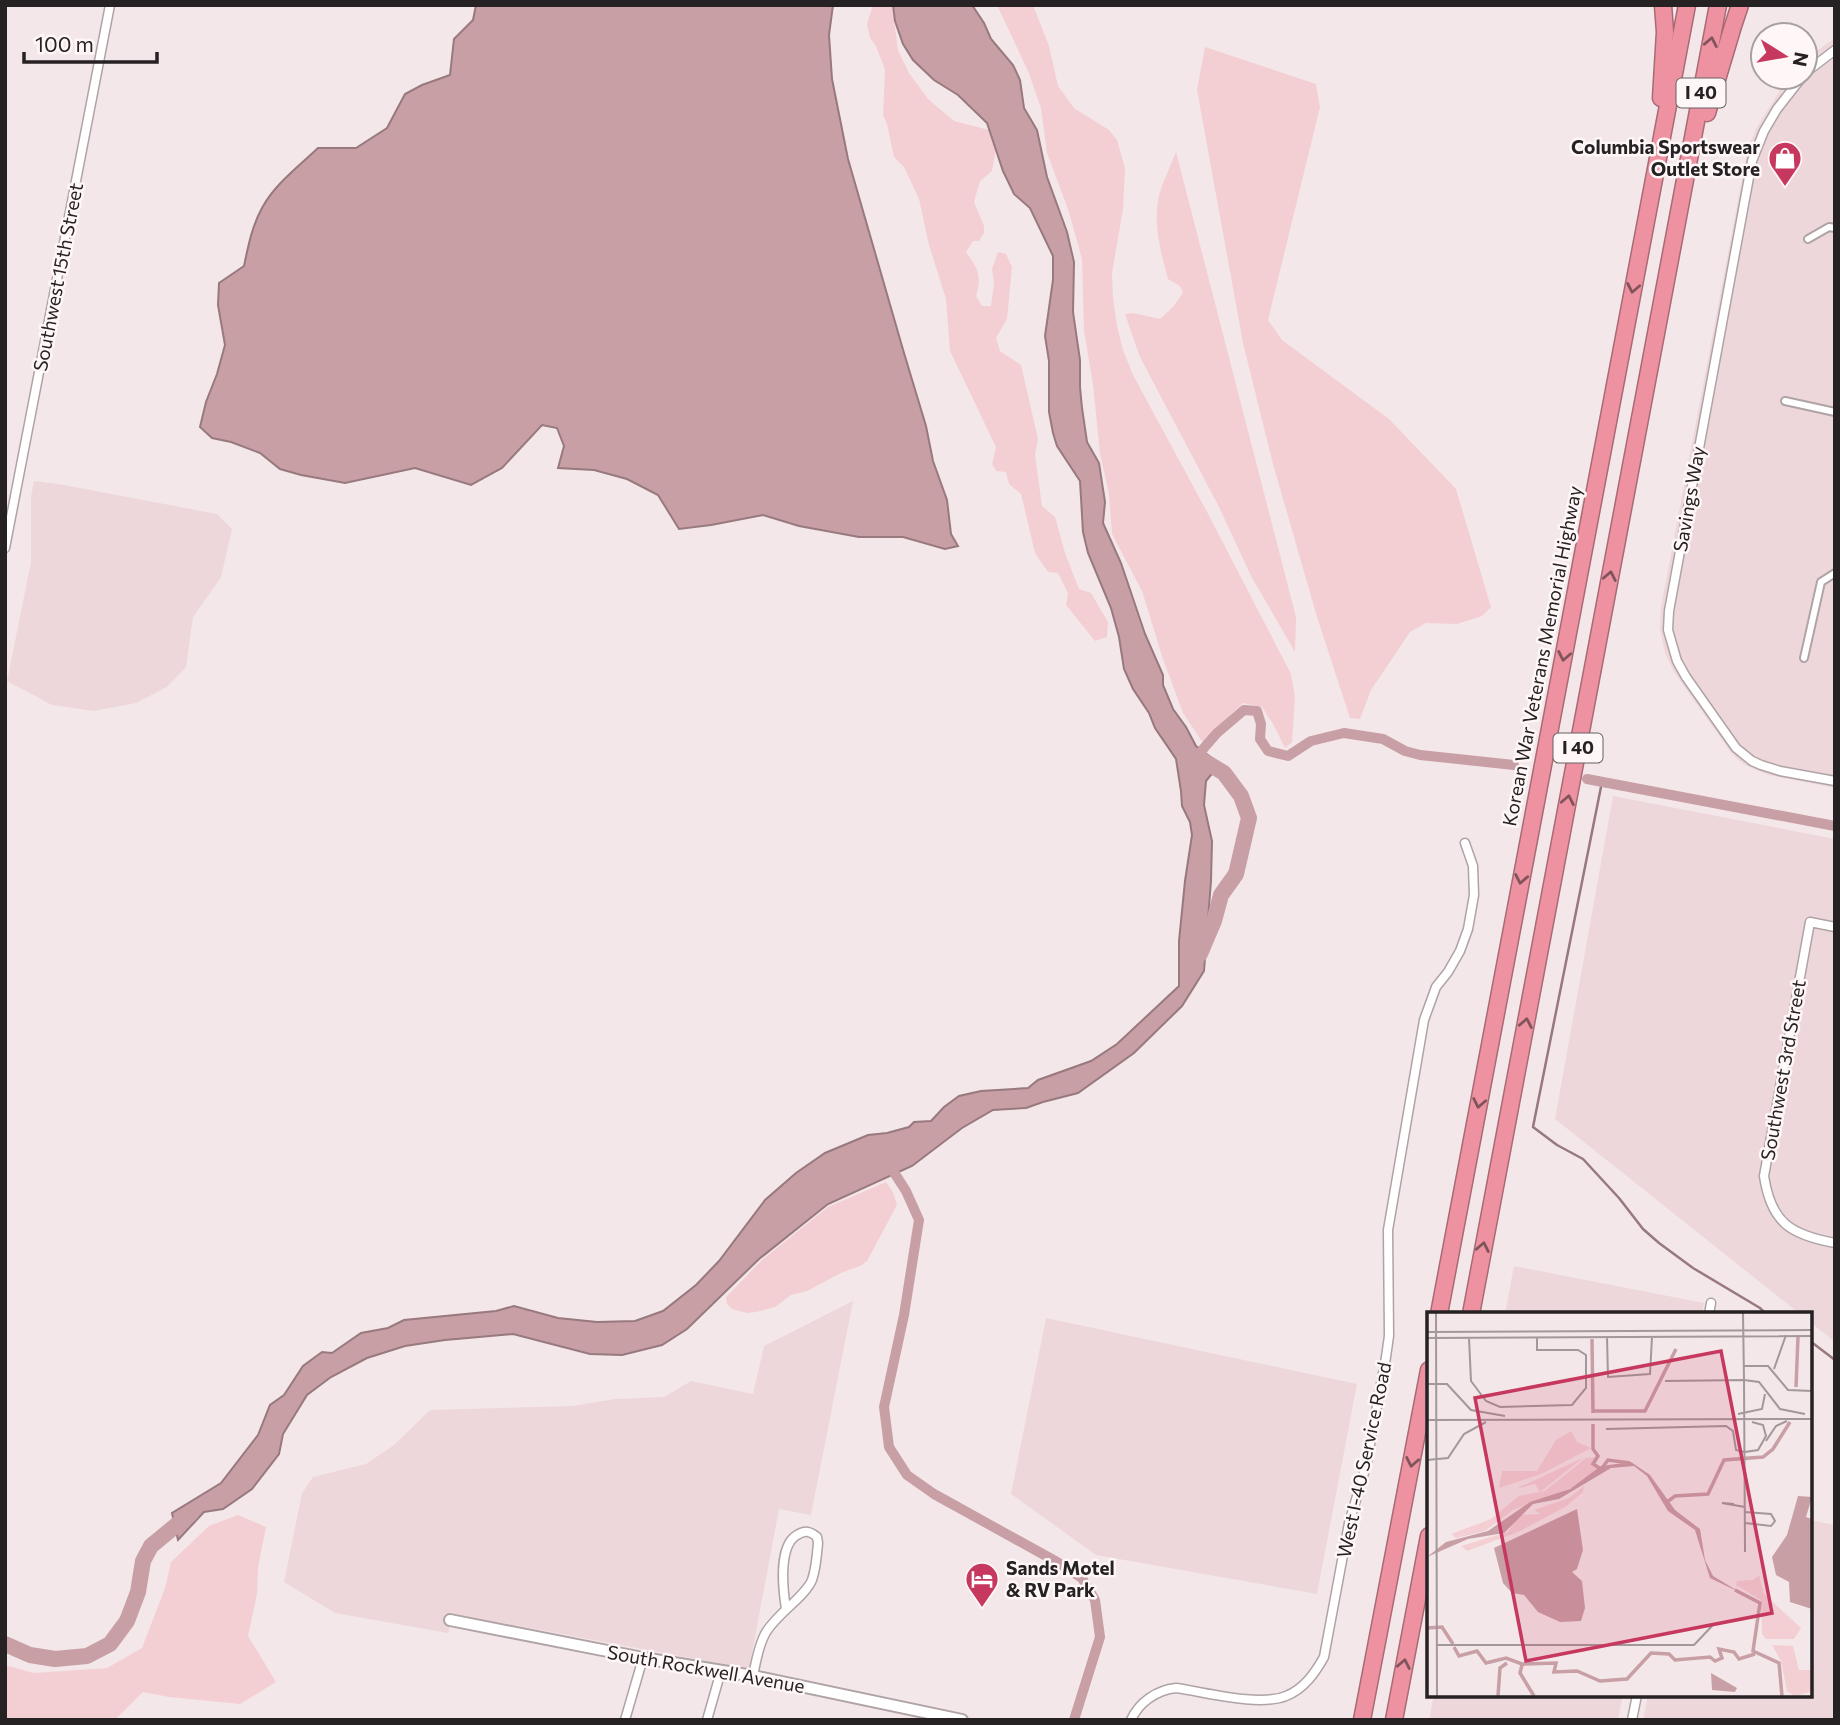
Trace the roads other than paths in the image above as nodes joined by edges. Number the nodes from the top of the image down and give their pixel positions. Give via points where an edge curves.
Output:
1 (110, 5) edge
2 (1663, 5) edge
3 (1687, 5) edge
4 (1718, 5) edge
5 (1741, 5) edge
6 (1835, 50) edge
7 (1819, 62) edge
8 (1791, 91) edge
9 (1657, 166) junction
10 (1685, 181) junction
11 (1835, 228) edge
12 (1808, 239) dead end
13 (1785, 401) dead end
14 (1835, 412) edge
15 (5, 548) edge
16 (1835, 573) edge
17 (1804, 658) dead end
18 (1835, 781) edge
19 (1465, 843) dead end
20 (1835, 927) edge
21 (1835, 1243) edge
22 (1711, 1303) dead end
23 (1439, 1312) edge
24 (1471, 1312) edge
25 (1709, 1312) edge
26 (1427, 1380) edge
27 (1427, 1547) edge
28 (786, 1609) junction
29 (450, 1620) dead end
30 (1376, 1648) junction
31 (643, 1658) junction
32 (721, 1671) junction
33 (753, 1676) junction
34 (1637, 1697) edge
35 (625, 1720) edge
36 (707, 1720) edge
37 (961, 1720) edge
38 (1131, 1720) edge
39 (1353, 1720) edge
40 (1362, 1720) edge
41 (1394, 1720) edge
42 (1632, 1720) edge

1 - 15 street, Southwest 15th Street
2 - 9 highway
3 - 9 highway, Korean War Veterans Memorial Highway / I 40
10 -> 4 highway, I 40
5 - 10 highway
6 - 7 street
8 - 18 street, Savings Way via 1764,131 1752,161 1668,630 1681,669 1736,748 1761,765
9 -> 23 highway, Korean War Veterans Memorial Highway / I 40
24 -> 10 highway, I 40
11 - 12 street
13 - 14 street
16 - 17 street via 1821,582
19 - 38 street, West I-40 Service Road via 1473,866 1474,895 1460,951 1436,987 1424,1020 1388,1230 1386,1357 1324,1657 1315,1673 1286,1696 1252,1699 1167,1689 1141,1704
20 - 21 street, Southwest 3rd Street via 1810,922 1764,1176 1780,1220 1812,1239
22 - 25 street
26 -> 30 highway
41 -> 27 highway
28 - 28 street via 811,1583 818,1543 812,1532 804,1531 789,1542 783,1575
28 - 33 street via 764,1636
29 - 31 street, South Rockwell Avenue
30 - 39 highway
30 - 40 highway
31 - 32 street, South Rockwell Avenue
31 - 35 street
32 - 33 street, South Rockwell Avenue
32 - 36 street
33 - 37 street, South Rockwell Avenue
34 - 42 street

